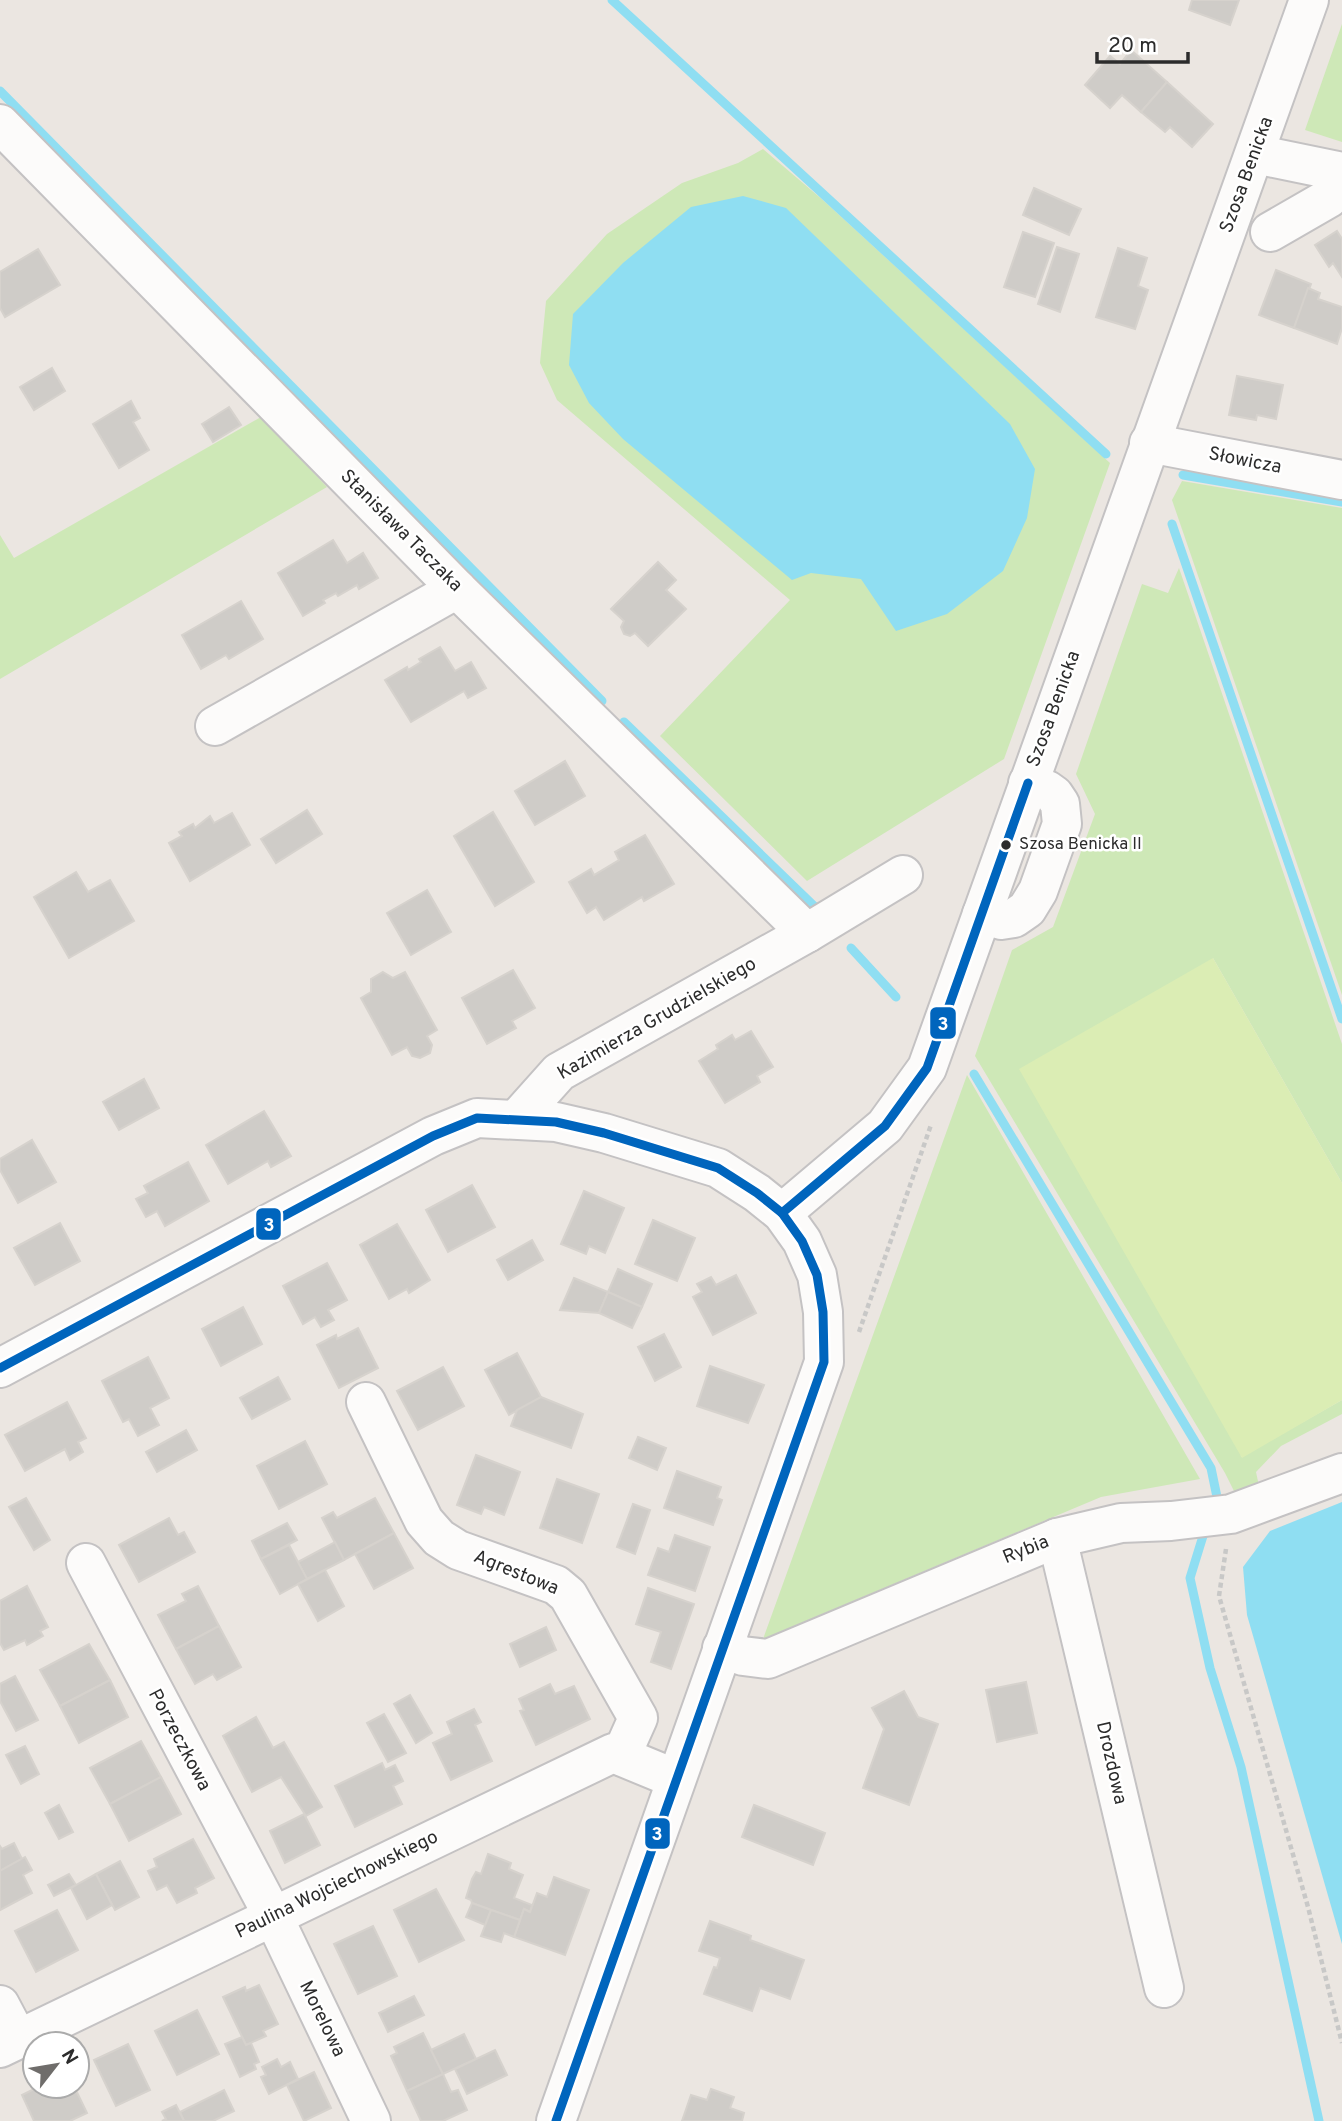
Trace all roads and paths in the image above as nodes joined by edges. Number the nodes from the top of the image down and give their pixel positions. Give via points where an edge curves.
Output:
1 (1309, 0) edge
2 (0, 124) edge
3 (1255, 154) junction
4 (1342, 172) edge
5 (1342, 180) edge
6 (1270, 232) dead end
7 (1147, 449) junction
8 (1342, 480) edge
9 (457, 589) junction
10 (215, 726) dead end
11 (903, 875) dead end
12 (807, 933) junction
13 (934, 1117) dead end
14 (517, 1119) junction
15 (782, 1213) junction
16 (854, 1344) dead end
17 (0, 1368) edge
18 (366, 1402) dead end
19 (1342, 1473) edge
20 (1231, 1514) junction
21 (1058, 1538) junction
22 (86, 1563) dead end
23 (722, 1648) junction
24 (621, 1756) junction
25 (676, 1779) junction
26 (273, 1916) junction
27 (1164, 1988) dead end
28 (0, 2005) edge
29 (1342, 2043) edge
30 (9, 2044) edge
31 (370, 2121) edge
32 (556, 2121) edge

1 - 3 street, Szosa Benicka
2 - 9 street, Stanisława Taczaka
3 - 4 street
3 - 7 street, Szosa Benicka
5 - 6 street via 1329,198
7 - 8 street, Słowicza
7 - 15 street, Szosa Benicka via 927,1068 885,1126
9 - 10 street
9 - 12 street, Stanisława Taczaka
11 - 12 street, Kazimierza Grudzielskiego
12 - 14 street, Kazimierza Grudzielskiego via 559,1072
13 - 16 path
14 - 15 street via 604,1133 718,1168
14 - 17 street via 477,1118 433,1136
15 - 23 street via 802,1241 817,1275 824,1362
18 - 24 street, Agrestowa via 424,1521 439,1538 458,1550 556,1584 569,1595 638,1718
19 - 20 street, Rybia
20 - 21 street, Rybia via 1121,1523
20 - 29 path via 1219,1596
21 - 23 street, Rybia via 768,1658
21 - 27 street, Drozdowa
22 - 26 street, Porzeczkowa
23 - 25 street
24 - 25 street
24 - 26 street, Paulina Wojciechowskiego via 613,1753
25 - 32 street
26 - 30 street, Paulina Wojciechowskiego
26 - 31 street, Morelowa
28 - 30 street

